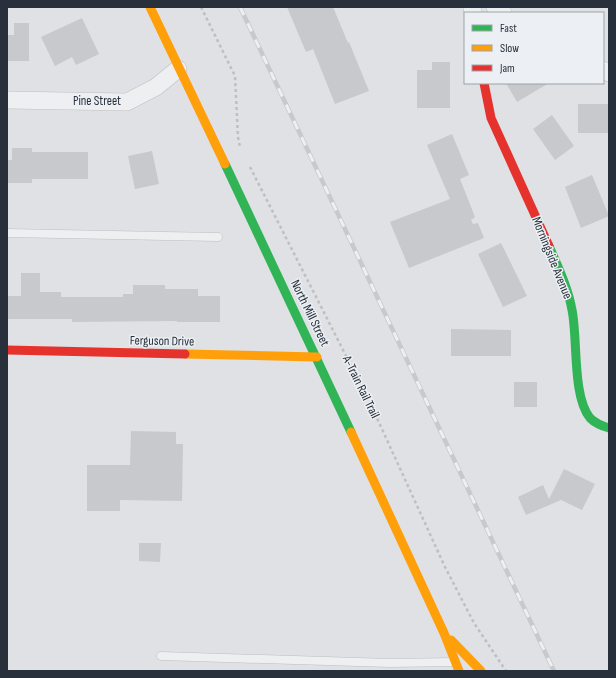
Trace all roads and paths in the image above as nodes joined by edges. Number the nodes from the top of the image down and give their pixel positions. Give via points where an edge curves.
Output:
1 (150, 7) edge
2 (202, 7) edge
3 (178, 69) junction
4 (484, 84) edge
5 (7, 100) edge
6 (243, 153) dead end
7 (248, 163) dead end
8 (7, 233) edge
9 (218, 237) dead end
10 (7, 350) edge
11 (317, 357) junction
12 (609, 428) edge
13 (444, 632) junction
14 (161, 656) dead end
15 (457, 667) edge
16 (480, 671) edge
17 (506, 671) edge

1 - 3 main road, North Mill Street
2 - 6 path via 235,76 238,137
3 - 5 street, Pine Street via 156,87 127,102
3 - 11 main road, North Mill Street
4 - 12 main road, Morningside Avenue via 491,118 568,292 574,320 583,403 593,421
7 - 17 path, A-Train Rail Trail via 371,405 445,567 474,623
8 - 9 lane
10 - 11 main road, Ferguson Drive
11 - 13 main road, North Mill Street
13 - 15 main road, North Mill Street
13 - 16 main road, North Mill Street
14 - 15 lane

